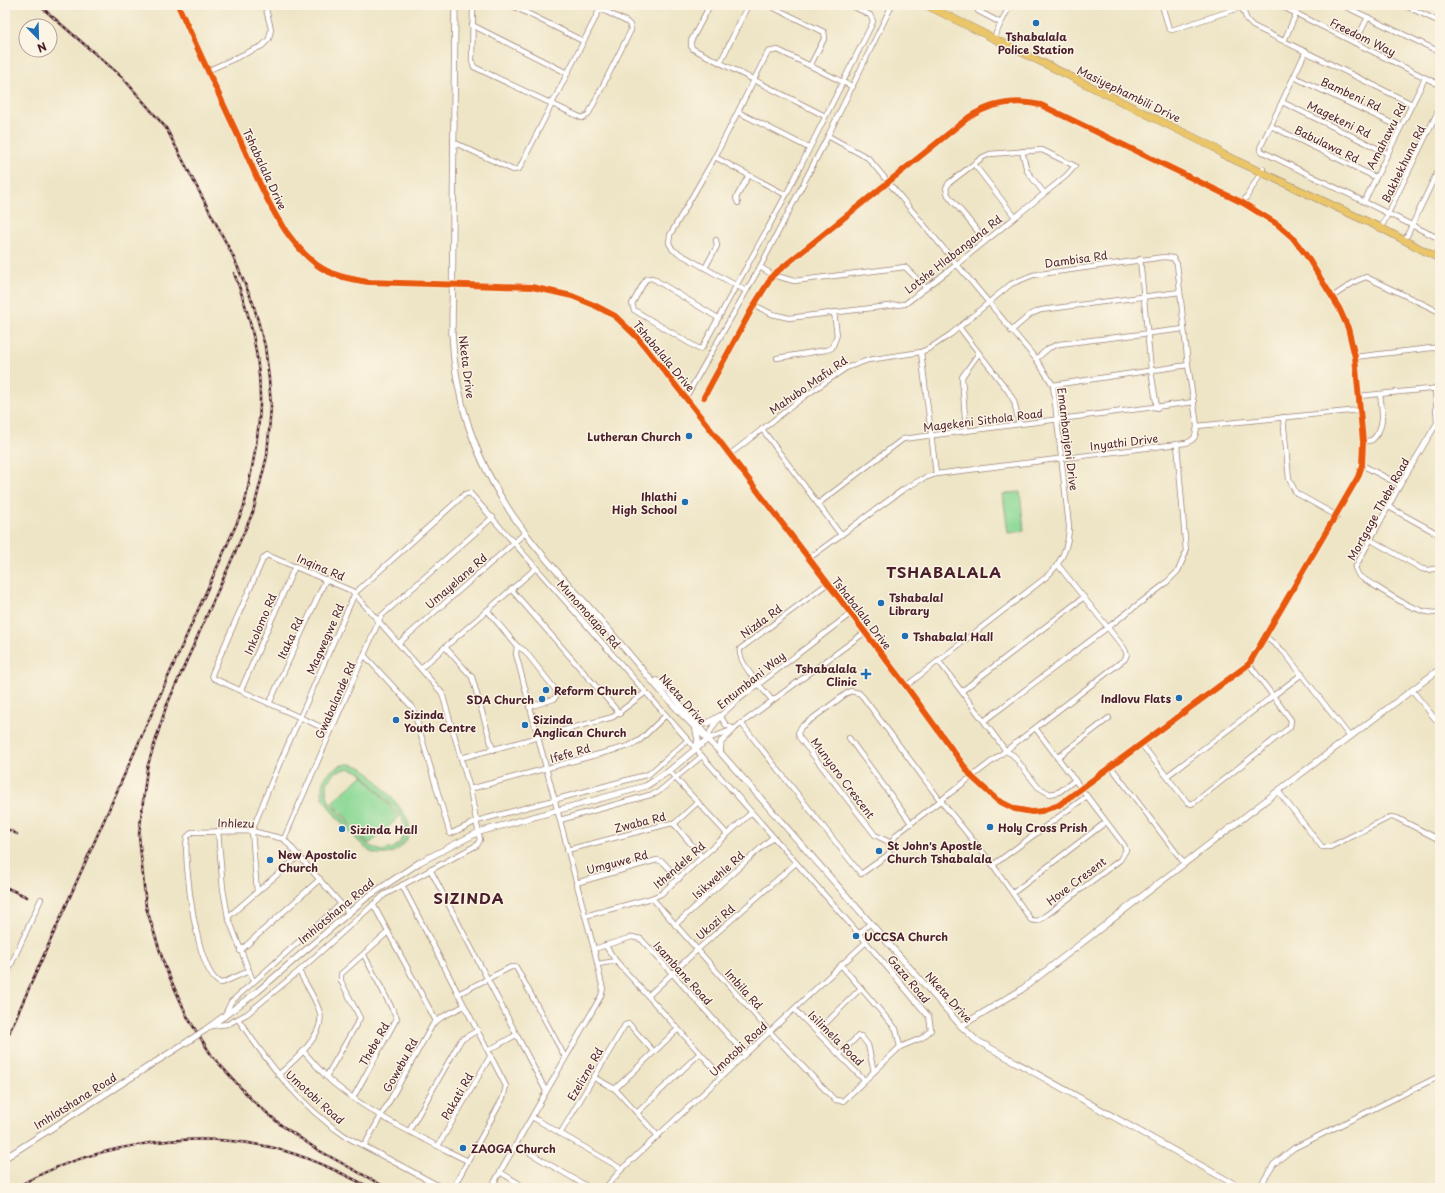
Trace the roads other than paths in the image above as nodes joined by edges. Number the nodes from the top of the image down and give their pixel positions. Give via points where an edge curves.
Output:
1 (178, 5) edge
2 (265, 5) edge
3 (455, 5) edge
4 (473, 5) edge
5 (511, 5) edge
6 (593, 5) edge
7 (710, 5) edge
8 (748, 5) edge
9 (768, 5) edge
10 (851, 5) edge
11 (892, 5) edge
12 (926, 5) edge
13 (980, 5) edge
14 (1010, 5) edge
15 (1163, 5) edge
16 (1279, 5) edge
17 (1342, 5) edge
18 (1404, 5) edge
19 (1241, 6) edge
20 (601, 7) edge
21 (1296, 14) junction
22 (1368, 17) junction
23 (1440, 22) edge
24 (1001, 23) junction
25 (472, 25) junction
26 (993, 39) junction
27 (583, 41) junction
28 (1284, 41) junction
29 (1355, 43) junction
30 (1306, 52) junction
31 (1440, 52) edge
32 (720, 63) junction
33 (810, 66) junction
34 (208, 71) junction
35 (567, 73) junction
36 (1294, 77) junction
37 (1425, 78) junction
38 (754, 80) junction
39 (843, 82) junction
40 (1440, 85) edge
41 (853, 87) junction
42 (1282, 102) junction
43 (552, 104) junction
44 (1412, 104) junction
45 (1440, 107) edge
46 (738, 112) junction
47 (825, 116) junction
48 (1270, 126) junction
49 (1400, 127) junction
50 (828, 136) junction
51 (453, 142) junction
52 (809, 148) junction
53 (1022, 151) junction
54 (1387, 153) junction
55 (715, 157) junction
56 (974, 164) junction
57 (1440, 166) edge
58 (1262, 171) junction
59 (749, 175) junction
60 (1375, 177) junction
61 (886, 182) junction
62 (1044, 193) junction
63 (786, 195) junction
64 (738, 202) dead end
65 (1364, 202) junction
66 (1243, 203) junction
67 (1389, 213) junction
68 (1015, 217) junction
69 (1412, 225) junction
70 (1381, 228) junction
71 (1440, 239) edge
72 (716, 240) dead end
73 (985, 240) junction
74 (1405, 240) junction
75 (1140, 259) junction
76 (1440, 259) edge
77 (956, 265) junction
78 (760, 267) junction
79 (705, 268) junction
80 (773, 275) junction
81 (454, 284) junction
82 (736, 285) junction
83 (926, 288) junction
84 (746, 291) junction
85 (1180, 292) junction
86 (1144, 297) junction
87 (1332, 297) junction
88 (987, 303) junction
89 (754, 305) junction
90 (834, 312) junction
91 (1440, 312) edge
92 (718, 318) junction
93 (959, 327) junction
94 (1184, 329) junction
95 (1011, 331) junction
96 (1148, 334) junction
97 (1440, 347) edge
98 (921, 352) junction
99 (979, 353) junction
100 (1354, 356) junction
101 (777, 358) dead end
102 (1036, 359) junction
103 (1188, 366) junction
104 (1151, 370) junction
105 (1053, 385) junction
106 (1437, 388) edge
107 (1380, 394) junction
108 (1359, 396) junction
109 (686, 397) junction
110 (704, 397) dead end
111 (1194, 402) junction
112 (1158, 408) junction
113 (1360, 410) junction
114 (1282, 417) junction
115 (1057, 420) junction
116 (1019, 424) junction
117 (1198, 426) junction
118 (762, 428) junction
119 (966, 431) junction
120 (931, 436) junction
121 (1363, 442) junction
122 (1177, 444) junction
123 (729, 455) junction
124 (1062, 458) junction
125 (1362, 465) junction
126 (936, 474) junction
127 (1400, 485) junction
128 (468, 493) joint
129 (819, 503) junction
130 (1389, 507) junction
131 (1337, 516) junction
132 (492, 517) junction
133 (525, 533) junction
134 (841, 535) junction
135 (1440, 535) edge
136 (1371, 540) junction
137 (515, 543) junction
138 (808, 559) junction
139 (1058, 565) junction
140 (295, 566) junction
141 (536, 568) junction
142 (1440, 568) edge
143 (326, 580) junction
144 (827, 584) junction
145 (511, 589) junction
146 (355, 593) junction
147 (1084, 597) junction
148 (486, 610) junction
149 (1440, 612) edge
150 (850, 614) junction
151 (379, 620) junction
152 (1108, 627) junction
153 (864, 632) junction
154 (1266, 637) junction
155 (399, 643) junction
156 (517, 646) junction
157 (445, 647) junction
158 (365, 656) junction
159 (938, 660) junction
160 (1249, 664) junction
161 (421, 668) junction
162 (1440, 669) edge
163 (1302, 674) junction
164 (759, 683) junction
165 (906, 686) junction
166 (241, 690) junction
167 (1412, 690) junction
168 (962, 691) junction
169 (646, 692) junction
170 (1272, 696) junction
171 (772, 700) junction
172 (269, 704) junction
173 (529, 707) junction
174 (620, 714) junction
175 (666, 715) junction
176 (720, 716) junction
177 (300, 718) junction
178 (1109, 718) dead end
179 (1438, 718) edge
180 (984, 721) junction
181 (741, 723) junction
182 (1440, 725) edge
183 (696, 726) junction
184 (734, 729) junction
185 (1036, 729) junction
186 (330, 731) junction
187 (538, 737) junction
188 (1350, 737) junction
189 (848, 738) dead end
190 (708, 739) junction
191 (688, 740) junction
192 (1142, 745) junction
193 (696, 749) junction
194 (493, 750) junction
195 (1006, 751) junction
196 (720, 752) junction
197 (702, 756) junction
198 (461, 758) junction
199 (1057, 758) junction
200 (1112, 768) junction
201 (546, 769) junction
202 (669, 771) junction
203 (1167, 776) junction
204 (972, 777) junction
205 (676, 778) junction
206 (1075, 780) junction
207 (470, 789) junction
208 (1082, 790) junction
209 (1278, 791) junction
210 (1087, 796) junction
211 (554, 800) junction
212 (940, 800) junction
213 (698, 802) junction
214 (557, 810) junction
215 (751, 813) junction
216 (560, 820) junction
217 (478, 821) junction
218 (1106, 822) junction
219 (911, 823) junction
220 (674, 824) junction
221 (218, 831) junction
222 (252, 831) junction
223 (479, 832) junction
224 (727, 834) junction
225 (773, 837) junction
226 (284, 839) junction
227 (1440, 840) edge
228 (891, 843) junction
229 (567, 850) junction
230 (300, 855) junction
231 (702, 857) junction
232 (1184, 862) junction
233 (796, 863) junction
234 (993, 865) junction
235 (430, 869) junction
236 (679, 878) junction
237 (320, 879) junction
238 (576, 883) junction
239 (402, 885) junction
240 (257, 892) junction
241 (1013, 893) junction
242 (652, 898) junction
243 (41, 899) dead end
244 (341, 904) junction
245 (373, 904) junction
246 (348, 912) junction
247 (585, 916) junction
248 (228, 917) junction
249 (870, 923) junction
250 (675, 925) junction
251 (388, 932) junction
252 (859, 934) junction
253 (866, 942) junction
254 (605, 946) junction
255 (594, 949) junction
256 (697, 950) junction
257 (240, 951) junction
258 (364, 955) junction
259 (616, 961) junction
260 (598, 964) junction
261 (841, 965) junction
262 (248, 971) junction
263 (299, 972) junction
264 (672, 974) junction
265 (5, 978) edge
266 (487, 979) junction
267 (253, 981) junction
268 (861, 988) junction
269 (458, 994) junction
270 (648, 996) junction
271 (464, 1006) junction
272 (794, 1009) junction
273 (224, 1017) junction
274 (238, 1019) junction
275 (436, 1021) junction
276 (211, 1026) junction
277 (961, 1026) junction
278 (678, 1029) junction
279 (478, 1030) junction
280 (770, 1032) junction
281 (817, 1032) junction
282 (516, 1035) junction
283 (900, 1047) junction
284 (653, 1051) junction
285 (304, 1052) junction
286 (490, 1052) junction
287 (700, 1053) junction
288 (745, 1054) junction
289 (840, 1054) junction
290 (565, 1057) junction
291 (874, 1072) junction
292 (278, 1075) junction
293 (721, 1076) junction
294 (1440, 1076) edge
295 (326, 1077) junction
296 (593, 1077) junction
297 (864, 1080) junction
298 (615, 1089) junction
299 (546, 1090) junction
300 (353, 1098) junction
301 (637, 1113) junction
302 (382, 1116) junction
303 (532, 1117) junction
304 (409, 1132) junction
305 (560, 1134) junction
306 (658, 1136) junction
307 (516, 1145) junction
308 (364, 1146) junction
309 (438, 1146) junction
310 (5, 1158) edge
311 (468, 1161) junction
312 (622, 1169) junction
313 (500, 1172) junction
314 (443, 1188) edge
315 (453, 1188) edge
316 (491, 1188) edge
317 (526, 1188) edge
318 (590, 1188) edge
319 (605, 1188) edge
320 (1241, 1188) edge
321 (1259, 1188) edge

1 - 34 street, Tshabalala Drive
2 - 34 street via 272,29 266,43
3 - 51 street, Nketa Drive
4 - 25 street
5 - 27 street
6 - 20 street
7 - 32 street via 691,41 691,46
8 - 32 street
9 - 33 street via 824,32 825,37
10 - 39 street via 868,14 873,21
11 - 41 street
12 - 26 main road, Masiyephambili Drive
13 - 24 street via 978,10
14 - 24 street
15 - 19 street via 1168,27 1172,30
16 - 21 street, Freedom Way
17 - 22 street
18 - 23 street
19 - 28 street via 1251,24
20 - 27 street
20 - 43 street via 627,22 630,25 630,32 588,115 580,118
21 - 28 street
21 - 29 street, Freedom Way
22 - 29 street
22 - 31 street
24 - 26 street
25 - 35 street
25 - 43 street via 474,67
26 - 58 main road, Masiyephambili Drive via 1215,148 1224,150
27 - 35 street
28 - 30 street
29 - 37 street, Freedom Way
30 - 36 street
30 - 44 street
32 - 38 street
33 - 38 street via 773,50 765,56
33 - 39 street
34 - 81 street, Tshabalala Drive via 274,213 293,240 318,265 345,278 368,282
35 - 43 street
36 - 42 street
36 - 49 street, Bambeni Rd
37 - 40 street, Freedom Way
37 - 44 street, Amahawu Rd
38 - 46 street
38 - 47 street
39 - 41 street
39 - 47 street
41 - 50 street
42 - 48 street
42 - 54 street, Magekeni Rd
43 - 51 street via 519,169 513,170
44 - 49 street, Amahawu Rd
45 - 67 street, Bakhekhuna Rd
46 - 52 street
46 - 55 street
47 - 52 street
48 - 60 street, Babulawa Rd
48 - 65 street via 1261,151
49 - 54 street, Amahawu Rd
50 - 61 street, Emambanjeni Drive via 863,154
50 - 78 street
51 - 81 street, Nketa Drive
52 - 63 street
53 - 56 street via 986,155
53 - 62 street via 1027,171
53 - 62 street, Lotshe Hlabangana Rd via 1042,150 1076,166
54 - 60 street, Amahawu Rd
55 - 59 street
55 - 79 street via 669,240 673,250
56 - 68 street
56 - 73 street via 949,183 946,192
57 - 69 street
58 - 66 street
58 - 70 main road, Masiyephambili Drive
59 - 63 street
59 - 64 street via 736,198
60 - 65 street, Amahawu Rd
61 - 66 street via 979,111 1003,103 1022,102 1041,105
61 - 77 street, Emambanjeni Drive
61 - 80 street
62 - 68 street, Lotshe Hlabangana Rd
63 - 82 street
65 - 67 street
66 - 87 street via 1277,224 1292,237
67 - 69 street
67 - 70 street, Bakhekhuna Rd
68 - 73 street, Lotshe Hlabangana Rd
69 - 71 street
69 - 74 street
70 - 74 main road, Masiyephambili Drive
72 - 79 street via 718,246
73 - 77 street, Lotshe Hlabangana Rd
74 - 76 main road, Masiyephambili Drive
75 - 85 street, Dambisa Rd via 1164,257 1175,260
75 - 86 street
75 - 88 street, Dambisa Rd via 1025,277 1011,284
77 - 83 street, Lotshe Hlabangana Rd
77 - 88 street, Emambanjeni Drive
78 - 80 street
78 - 84 street
79 - 82 street
80 - 83 street via 798,281 905,267
80 - 89 street
81 - 109 street, Tshabalala Drive via 541,288 572,296 605,310 629,329
81 - 133 street, Nketa Drive via 453,353 463,411 476,448 496,489
82 - 84 street
82 - 92 street
83 - 90 street, Lotshe Hlabangana Rd via 904,304
84 - 109 street
85 - 86 street
85 - 94 street
86 - 95 street via 1041,310 1031,314
86 - 96 street
87 - 91 street via 1366,277
87 - 100 street via 1348,328
88 - 93 street, Mahubo Mafu Rd
88 - 95 street, Emambanjeni Drive
89 - 90 street, Lotshe Hlabangana Rd via 772,314 789,318
89 - 110 street
90 - 101 street via 837,335 832,348
92 - 92 street via 652,278 646,279 632,304 634,310 699,349 702,348
93 - 98 street, Mahubo Mafu Rd
93 - 99 street
94 - 96 street
94 - 103 street
95 - 102 street, Emambanjeni Drive
96 - 102 street via 1059,344 1049,348
96 - 104 street
97 - 100 street
98 - 118 street, Mahubo Mafu Rd via 852,365 824,382
98 - 120 street
99 - 116 street via 1014,401
99 - 119 street via 962,377
100 - 108 street
102 - 105 street, Emambanjeni Drive
103 - 104 street
103 - 111 street
104 - 105 street
104 - 112 street
105 - 115 street, Emambanjeni Drive
106 - 107 street
106 - 127 street, Mortgage Thebe Road via 1437,423
107 - 108 street
107 - 121 street via 1381,427 1374,438
108 - 113 street
109 - 123 street, Tshabalala Drive
111 - 112 street, Magekeni Sithola Road
111 - 117 street
112 - 115 street, Magekeni Sithola Road
113 - 114 street
113 - 121 street
114 - 117 street
114 - 131 street via 1288,479 1292,488 1296,493
115 - 116 street, Magekeni Sithola Road
115 - 124 street, Emambanjeni Drive
116 - 119 street, Magekeni Sithola Road
117 - 122 street, Inyathi Drive via 1192,441
118 - 123 street, Mahubo Mafu Rd
118 - 129 street
119 - 120 street, Magekeni Sithola Road
120 - 126 street
120 - 129 street, Magekeni Sithola Road via 903,439 894,444
121 - 125 street
122 - 124 street, Inyathi Drive
122 - 152 street via 1186,533 1184,559 1172,578
123 - 138 street, Tshabalala Drive
124 - 126 street, Inyathi Drive
124 - 139 street, Emambanjeni Drive via 1069,537
125 - 127 street
125 - 131 street
126 - 134 street, Inyathi Drive via 904,489
127 - 130 street, Mortgage Thebe Road
128 - 132 street, Munomotapa Rd via 472,494
128 - 146 street, Magwegwe Rd
129 - 134 street
130 - 135 street
130 - 136 street, Mortgage Thebe Road
131 - 154 street
132 - 137 street, Munomotapa Rd
132 - 151 street, Gwabalande Rd
133 - 137 street, Umayelane Rd
133 - 183 street, Nketa Drive
134 - 138 street, Inyathi Drive
136 - 142 street via 1422,569
136 - 149 street, Mortgage Thebe Road via 1355,568 1357,574 1418,610 1434,614
137 - 141 street, Munomotapa Rd
137 - 155 street, Umayelane Rd
138 - 144 street, Tshabalala Drive
139 - 147 street
139 - 159 street, Emambanjeni Drive via 1045,578
140 - 143 street, Inqina Rd
140 - 166 street, Inkolomo Rd
140 - 166 street, Inqina Rd via 269,555 264,557 212,674 214,679
141 - 145 street
141 - 169 street, Munomotapa Rd
143 - 146 street, Inqina Rd
143 - 172 street, Itaka Rd
144 - 150 street, Tshabalala Drive
144 - 164 street, Nizda Rd via 740,649 742,662
145 - 148 street
145 - 174 street
146 - 151 street, Inqina Rd
146 - 177 street, Magwegwe Rd
147 - 152 street
147 - 168 street
148 - 156 street
148 - 157 street
150 - 153 street, Tshabalala Drive
150 - 164 street, Entumbani Way
151 - 155 street, Inqina Rd
151 - 158 street, Gwabalande Rd
152 - 180 street
152 - 185 street via 1124,648 1125,659
153 - 165 street, Tshabalala Drive
153 - 171 street
154 - 160 street
154 - 163 street via 1280,647
155 - 161 street, Inqina Rd
156 - 173 street via 516,654
156 - 173 street via 525,651 558,693 554,700
157 - 161 street
157 - 194 street via 472,677
158 - 186 street, Gwabalande Rd
158 - 217 street via 413,708 450,834
159 - 165 street, Emambanjeni Drive
159 - 168 street
160 - 170 street
160 - 192 street, Tshabalala Drive
161 - 198 street, Inqina Rd via 445,697
162 - 167 street
163 - 170 street
163 - 188 street
164 - 171 street
164 - 176 street, Entumbani Way
165 - 204 street, Tshabalala Drive
166 - 172 street, Inqina Rd
167 - 179 street
167 - 188 street
168 - 180 street
169 - 174 street
169 - 175 street, Munomotapa Rd
170 - 203 street
170 - 203 street via 1291,720 1290,727 1201,797 1193,803 1188,803
171 - 181 street
172 - 177 street, Inqina Rd
173 - 187 street
174 - 187 street
175 - 191 street, Munomotapa Rd
175 - 201 street, Ifefe Rd via 636,743
176 - 183 street
176 - 184 street via 726,726
176 - 190 street, Entumbani Way
177 - 186 street, Inqina Rd
177 - 222 street, Magwegwe Rd
178 - 199 street
179 - 182 street
180 - 195 street
181 - 184 street
181 - 228 street via 861,874 889,854
183 - 190 street, Nketa Drive
183 - 193 street
184 - 190 street
184 - 196 street via 721,742
185 - 195 street
185 - 199 street, Hove Cresent
186 - 226 street, Gwabalande Rd
187 - 194 street
187 - 201 street
188 - 209 street
189 - 219 street
190 - 193 street, Imhlotshana Road
190 - 196 street, Nketa Drive
191 - 193 street, Munomotapa Rd
191 - 211 street via 649,774
192 - 200 street, Tshabalala Drive
192 - 203 street
193 - 197 street, Munomotapa Rd
193 - 202 street, Imhlotshana Road
194 - 198 street
195 - 204 street
195 - 206 street via 1013,755 1038,787 1050,794 1059,792
196 - 249 street, Nketa Drive
197 - 205 street
197 - 215 street, Munomotapa Rd
198 - 207 street, Inqina Rd
199 - 206 street, Hove Cresent
200 - 208 street, Tshabalala Drive
200 - 232 street
201 - 207 street, Ifefe Rd
201 - 211 street
202 - 205 street
202 - 214 street, Imhlotshana Road via 646,786
204 - 208 street, Tshabalala Drive via 997,800 1022,812 1053,809
204 - 212 street
205 - 213 street
205 - 216 street via 654,794
206 - 208 street, Hove Cresent
207 - 217 street, Inqina Rd
208 - 210 street, Hove Cresent
209 - 227 street via 1322,847 1330,847 1390,817 1397,818
209 - 232 street
210 - 218 street, Hove Cresent
210 - 234 street
211 - 214 street
211 - 217 street
212 - 219 street
212 - 228 street, Munyoro Crescent via 859,692 850,691 844,694 801,727 799,736 875,835
212 - 234 street, Hove Cresent
213 - 220 street
213 - 224 street
214 - 216 street
214 - 223 street, Imhlotshana Road
215 - 224 street, Ithendele Rd
215 - 225 street, Munomotapa Rd
216 - 229 street
217 - 223 street, Inqina Rd
218 - 241 street
218 - 241 street, Hove Cresent via 1126,850 1120,860 1039,920 1031,920
219 - 228 street via 897,834
220 - 229 street, Zwaba Rd via 669,823
220 - 231 street, Zwaba Rd
221 - 222 street, Inhlezu
221 - 248 street
221 - 262 street, Inhlezu via 192,832 188,835 186,862 192,911 199,942 215,980 222,983
222 - 226 street, Inhlezu
222 - 240 street
223 - 235 street via 480,840 477,845
223 - 246 street, Imhlotshana Road via 404,872
224 - 231 street, Ithendele Rd
225 - 233 street, Munomotapa Rd
225 - 250 street, Isikwehle Rd
226 - 230 street
229 - 238 street
230 - 237 street
230 - 240 street
231 - 236 street, Ithendele Rd
232 - 277 street via 1021,990
233 - 252 street, Munomotapa Rd
233 - 256 street, Ukozi Rd
234 - 241 street, Hove Cresent
235 - 239 street
235 - 266 street
236 - 238 street, Umguwe Rd via 658,860
236 - 242 street, Ithendele Rd
237 - 244 street
237 - 257 street
238 - 247 street
239 - 245 street
239 - 269 street
240 - 248 street
242 - 247 street, Ithendele Rd
242 - 250 street, Imbila Rd
243 - 265 street
244 - 246 street
244 - 267 street
245 - 251 street
245 - 263 street
246 - 273 street, Imhlotshana Road via 257,992
247 - 255 street
248 - 257 street
249 - 252 street
249 - 277 street, Nketa Drive
250 - 256 street, Imbila Rd
251 - 258 street
251 - 275 street
252 - 253 street
253 - 261 street, Umotobi Road
253 - 283 street, Gaza Road via 929,1017 931,1030 922,1038
254 - 255 street, Isambane Road
254 - 259 street
254 - 264 street, Isambane Road via 637,937
255 - 260 street
256 - 264 street, Ukozi Rd
256 - 280 street, Imbila Rd
257 - 262 street
258 - 295 street via 341,974 341,981 360,1018
258 - 300 street, Thebe Rd via 397,1018
259 - 260 street
259 - 270 street
260 - 290 street via 601,996
261 - 268 street
261 - 272 street, Umotobi Road
262 - 267 street
263 - 274 street
263 - 285 street via 320,1018 319,1026
264 - 270 street, Ukozi Rd
264 - 288 street, Isambane Road
266 - 269 street
266 - 282 street
266 - 290 street via 516,967
267 - 273 street via 228,1006
268 - 281 street
268 - 283 street via 896,1029
269 - 271 street
270 - 278 street
271 - 275 street
271 - 279 street
272 - 280 street, Umotobi Road
272 - 281 street, Isilimela Road
273 - 276 street, Imhlotshana Road
274 - 276 street via 228,1024
274 - 292 street, Umotobi Road
275 - 302 street, Gowebu Rd
276 - 310 street, Imhlotshana Road, bridge
277 - 320 street, Nketa Drive via 976,1040
278 - 284 street
278 - 287 street
279 - 286 street
279 - 304 street via 458,1045
280 - 288 street, Umotobi Road
280 - 297 street, Imbila Rd via 835,1100 843,1101
281 - 289 street, Isilimela Road
282 - 286 street
282 - 299 street
283 - 291 street
284 - 296 street, Ezelizne Rd via 627,1024
284 - 298 street
285 - 292 street
285 - 295 street
286 - 309 street, Pakati Rd
286 - 311 street via 505,1081 506,1090
287 - 293 street
287 - 301 street
288 - 293 street, Umotobi Road
289 - 291 street via 861,1036 868,1045
289 - 297 street, Isilimela Road
290 - 299 street
291 - 297 street
292 - 308 street, Umotobi Road via 332,1126
293 - 306 street, Umotobi Road
294 - 321 street via 1294,1148 1274,1164
295 - 300 street
296 - 298 street
296 - 305 street, Ezelizne Rd
298 - 301 street
299 - 303 street
300 - 302 street
301 - 306 street
302 - 304 street
302 - 308 street, Gowebu Rd
303 - 305 street
303 - 307 street
304 - 309 street
305 - 312 street
306 - 312 street, Umotobi Road
307 - 313 street
307 - 318 street
308 - 314 street, Umotobi Road
309 - 311 street
311 - 315 street
312 - 319 street, Umotobi Road
313 - 316 street
313 - 317 street

